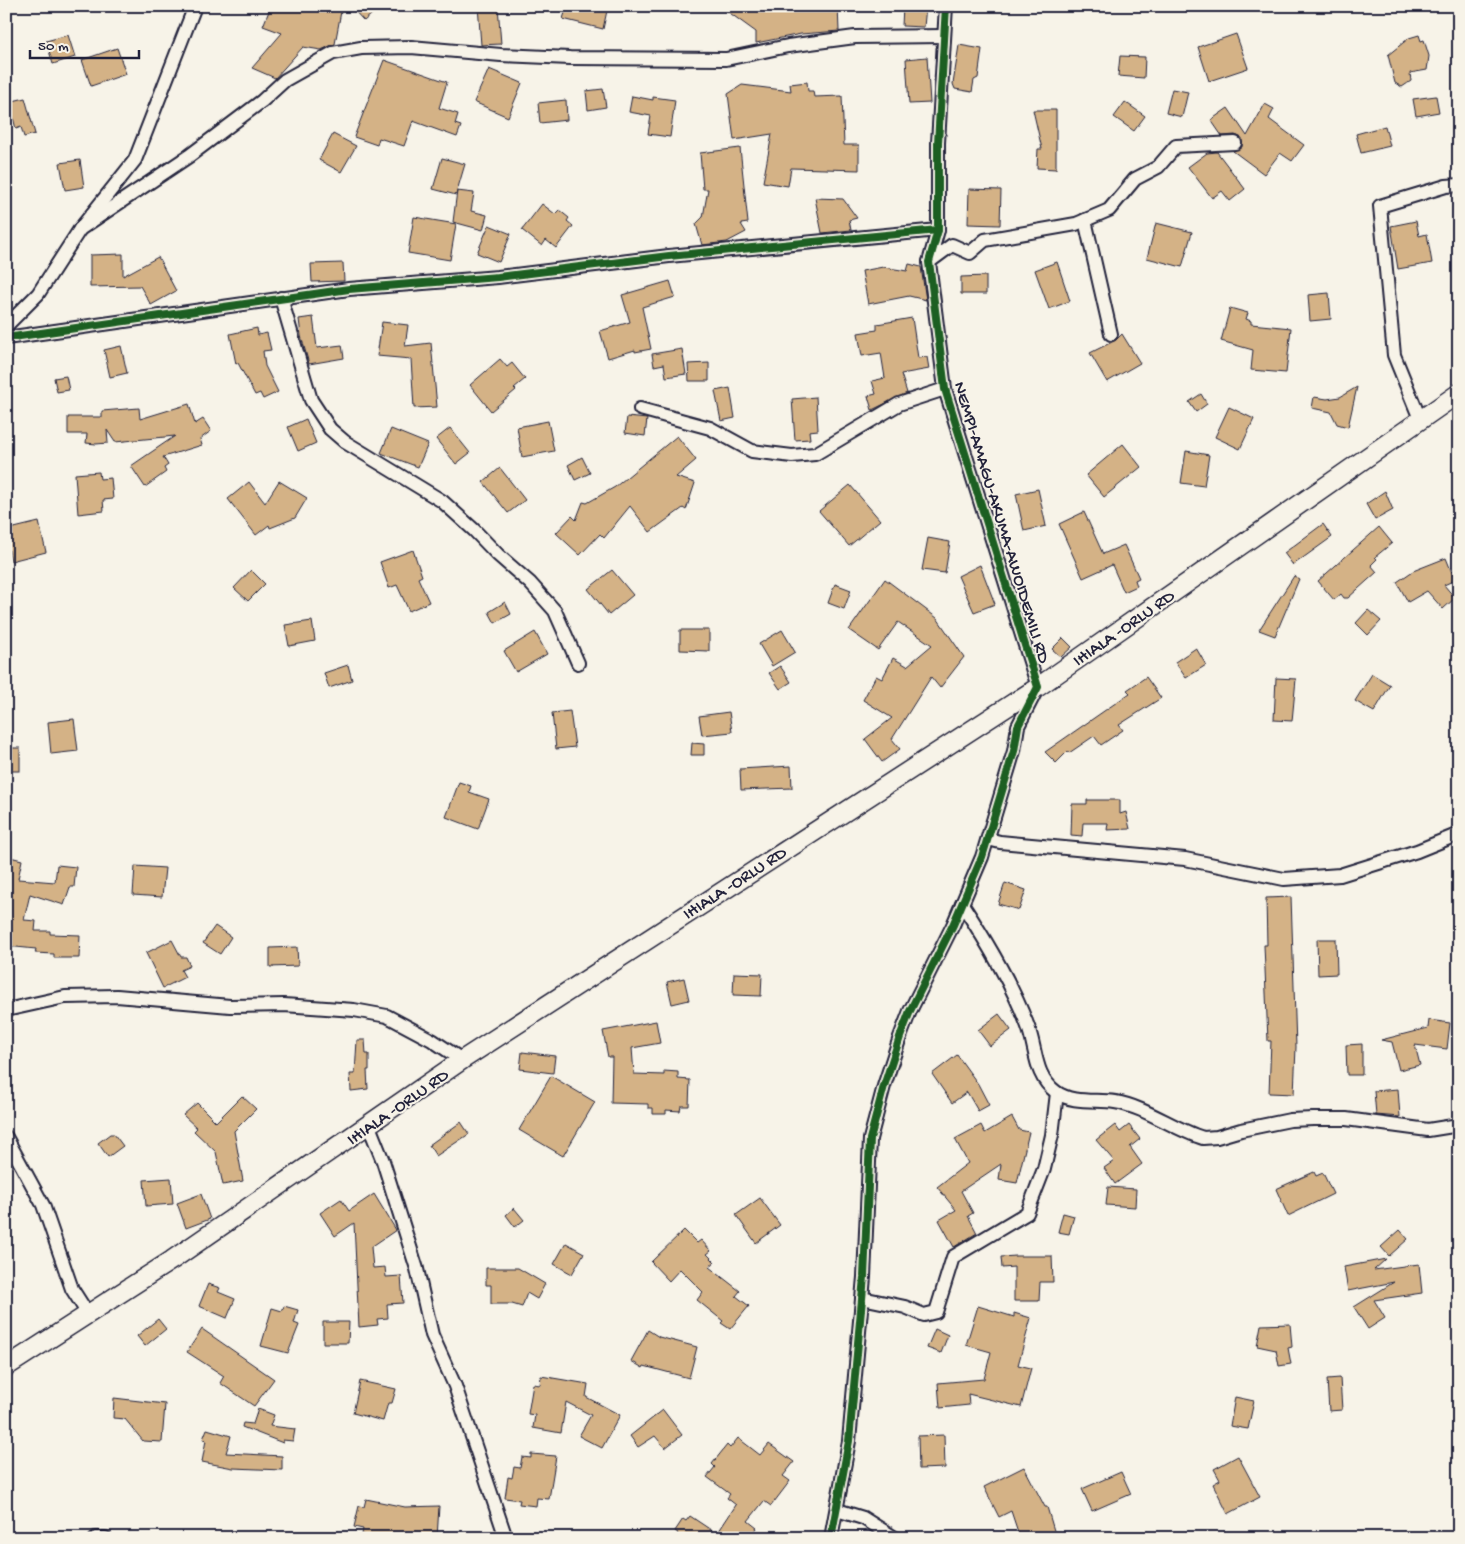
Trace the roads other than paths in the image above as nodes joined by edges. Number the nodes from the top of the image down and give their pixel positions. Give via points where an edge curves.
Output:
1 (195, 6) edge
2 (946, 6) edge
3 (944, 36) junction
4 (1235, 143) dead end
5 (1459, 185) edge
6 (1085, 220) junction
7 (80, 229) junction
8 (938, 230) junction
9 (929, 262) junction
10 (280, 298) junction
11 (6, 326) edge
12 (1111, 334) dead end
13 (6, 338) edge
14 (945, 388) junction
15 (1459, 393) edge
16 (640, 409) dead end
17 (1420, 419) junction
18 (578, 663) dead end
19 (1038, 687) junction
20 (1459, 834) edge
21 (988, 839) junction
22 (962, 904) junction
23 (6, 1010) edge
24 (462, 1060) junction
25 (1057, 1093) junction
26 (1459, 1125) edge
27 (369, 1126) junction
28 (6, 1136) edge
29 (862, 1298) junction
30 (88, 1314) junction
31 (6, 1367) edge
32 (837, 1510) junction
33 (96, 1538) edge
34 (105, 1538) edge
35 (506, 1538) edge
36 (831, 1538) edge
37 (895, 1538) edge

1 - 7 street via 135,160
2 - 3 street, NEMPI-AMAGU-AKUMA-AWOIDEMILI RD
3 - 7 street via 855,37 726,59 560,58 411,47 361,48 333,53 284,80 262,101 189,156
3 - 8 street, NEMPI-AMAGU-AKUMA-AWOIDEMILI RD via 938,143
4 - 6 street via 1176,146 1158,167 1135,179 1110,210
5 - 17 street via 1380,206 1394,355
6 - 9 street via 985,240 970,253 952,245
6 - 12 street
7 - 11 street via 38,294
8 - 9 street, NEMPI-AMAGU-AKUMA-AWOIDEMILI RD
8 - 10 street
9 - 14 street, NEMPI-AMAGU-AKUMA-AWOIDEMILI RD
10 - 13 street
10 - 18 street via 311,400 330,429 345,442 442,501 474,530 530,583 554,611
14 - 16 street via 899,404 815,454 792,456 752,451 710,428
14 - 19 street, NEMPI-AMAGU-AKUMA-AWOIDEMILI RD
15 - 17 main road, IHIALA -ORLU RD
17 - 19 main road, IHIALA -ORLU RD
19 - 21 street via 1018,726 1014,751
19 - 24 main road, IHIALA -ORLU RD
20 - 21 street via 1340,876 1284,879 1185,859
21 - 22 street
22 - 25 street via 984,936 1025,1018 1043,1080
22 - 29 street via 910,1011 881,1094 870,1139
23 - 24 street via 65,997 117,996 230,1006 284,1004 354,1010 388,1016
24 - 27 main road, IHIALA -ORLU RD
25 - 26 street via 1090,1101 1116,1102 1203,1138 1313,1118 1428,1130
25 - 29 street via 1044,1169 1027,1213 953,1257 936,1312 924,1315 905,1307
27 - 30 main road, IHIALA -ORLU RD
27 - 35 street via 417,1269 432,1335 455,1386
28 - 30 street via 43,1205 72,1289
29 - 32 street via 849,1441
30 - 31 main road, IHIALA -ORLU RD
32 - 36 street
32 - 37 street via 863,1518
33 - 34 street

